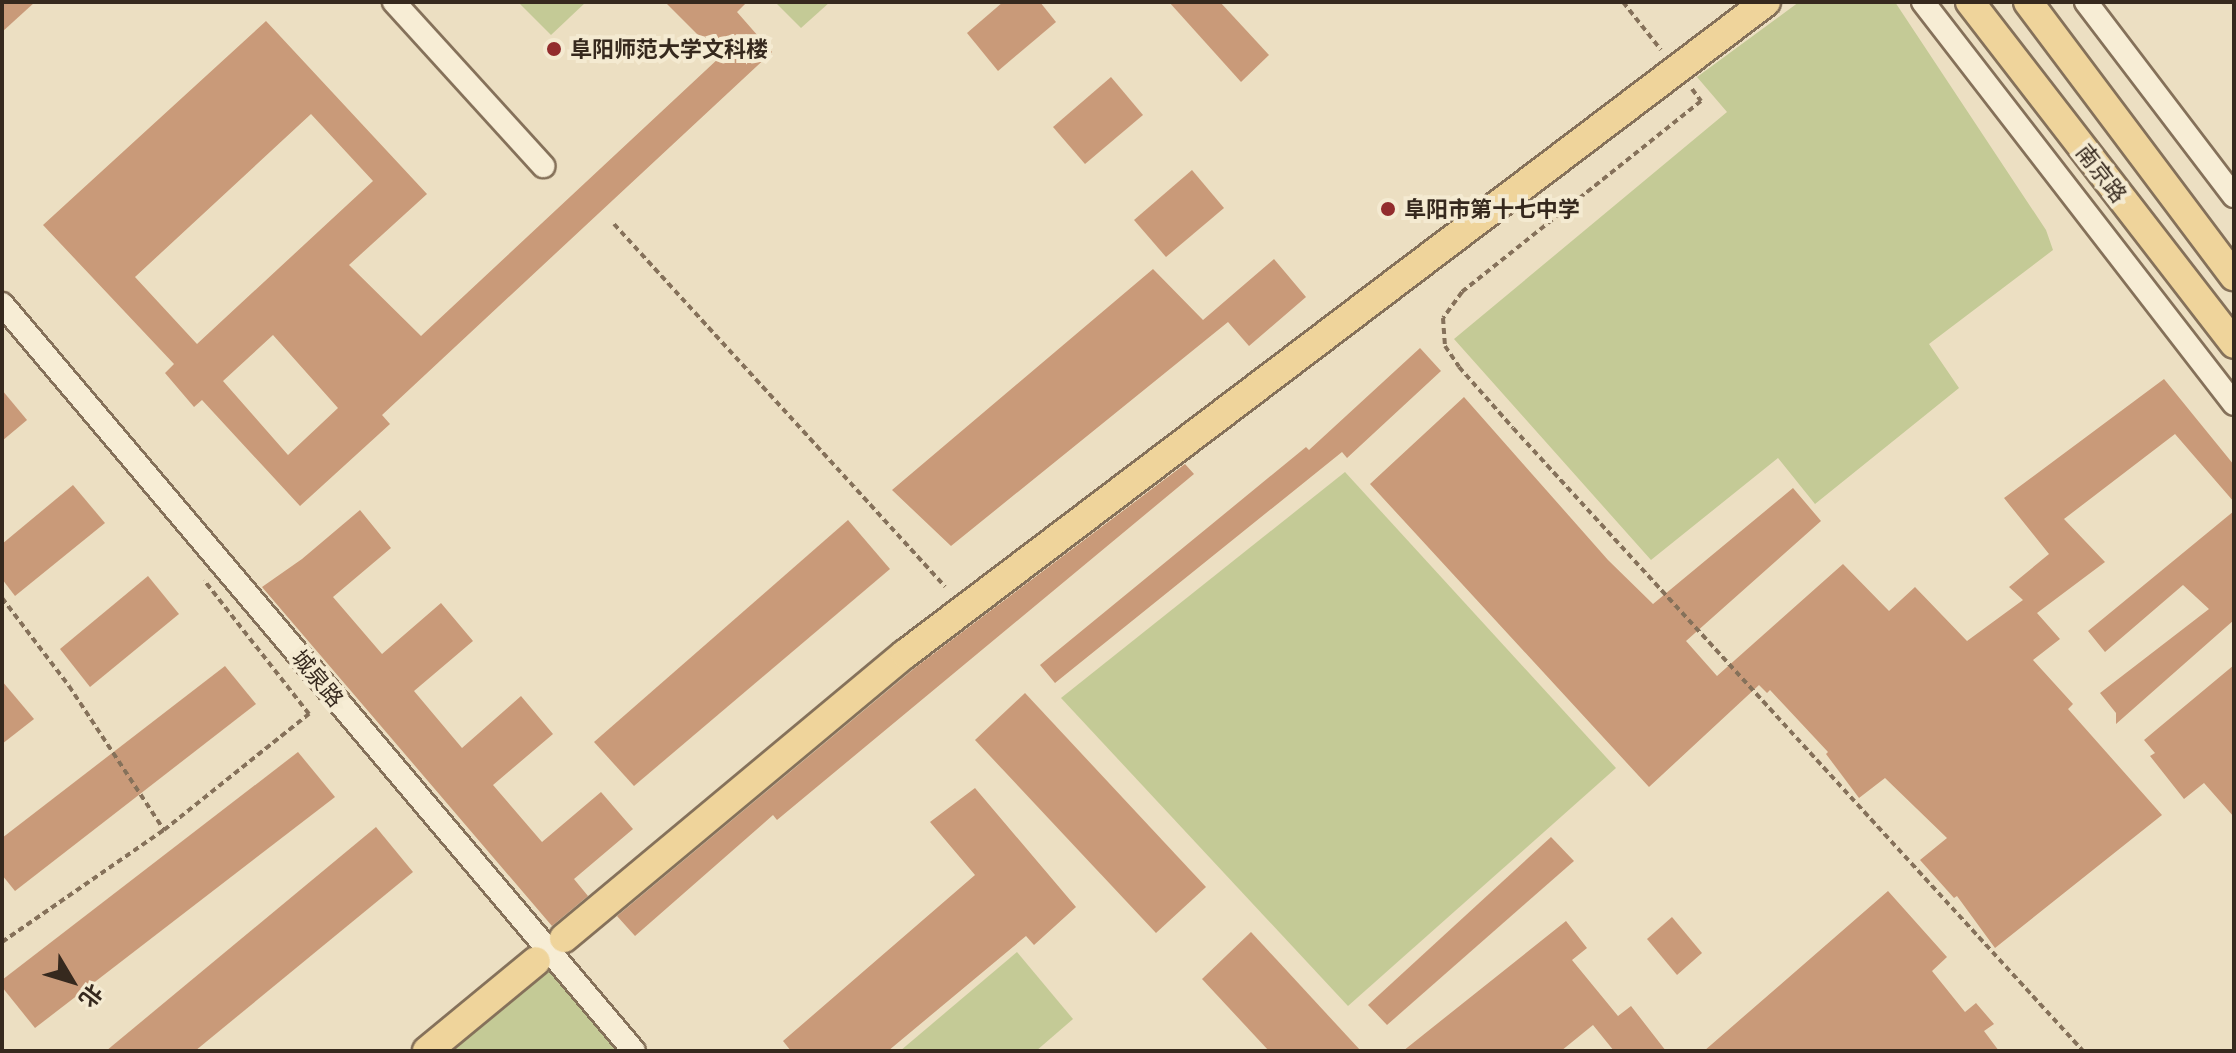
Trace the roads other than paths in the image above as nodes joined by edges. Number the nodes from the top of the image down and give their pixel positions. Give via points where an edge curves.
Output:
1 (394, 2) edge
2 (1766, 2) edge
3 (1923, 2) edge
4 (1970, 2) edge
5 (2028, 2) edge
6 (2086, 2) edge
7 (543, 166) dead end
8 (2234, 196) edge
9 (2234, 276) edge
10 (2, 304) edge
11 (2234, 344) edge
12 (2234, 404) edge
13 (564, 938) dead end
14 (536, 961) dead end
15 (427, 1051) edge
16 (634, 1051) edge

1 - 7 street
2 - 13 main road via 905,654
3 - 12 street
4 - 11 main road, 南京路
5 - 9 main road, 南京路
6 - 8 street
10 - 16 street, 城泉路
14 - 15 main road

